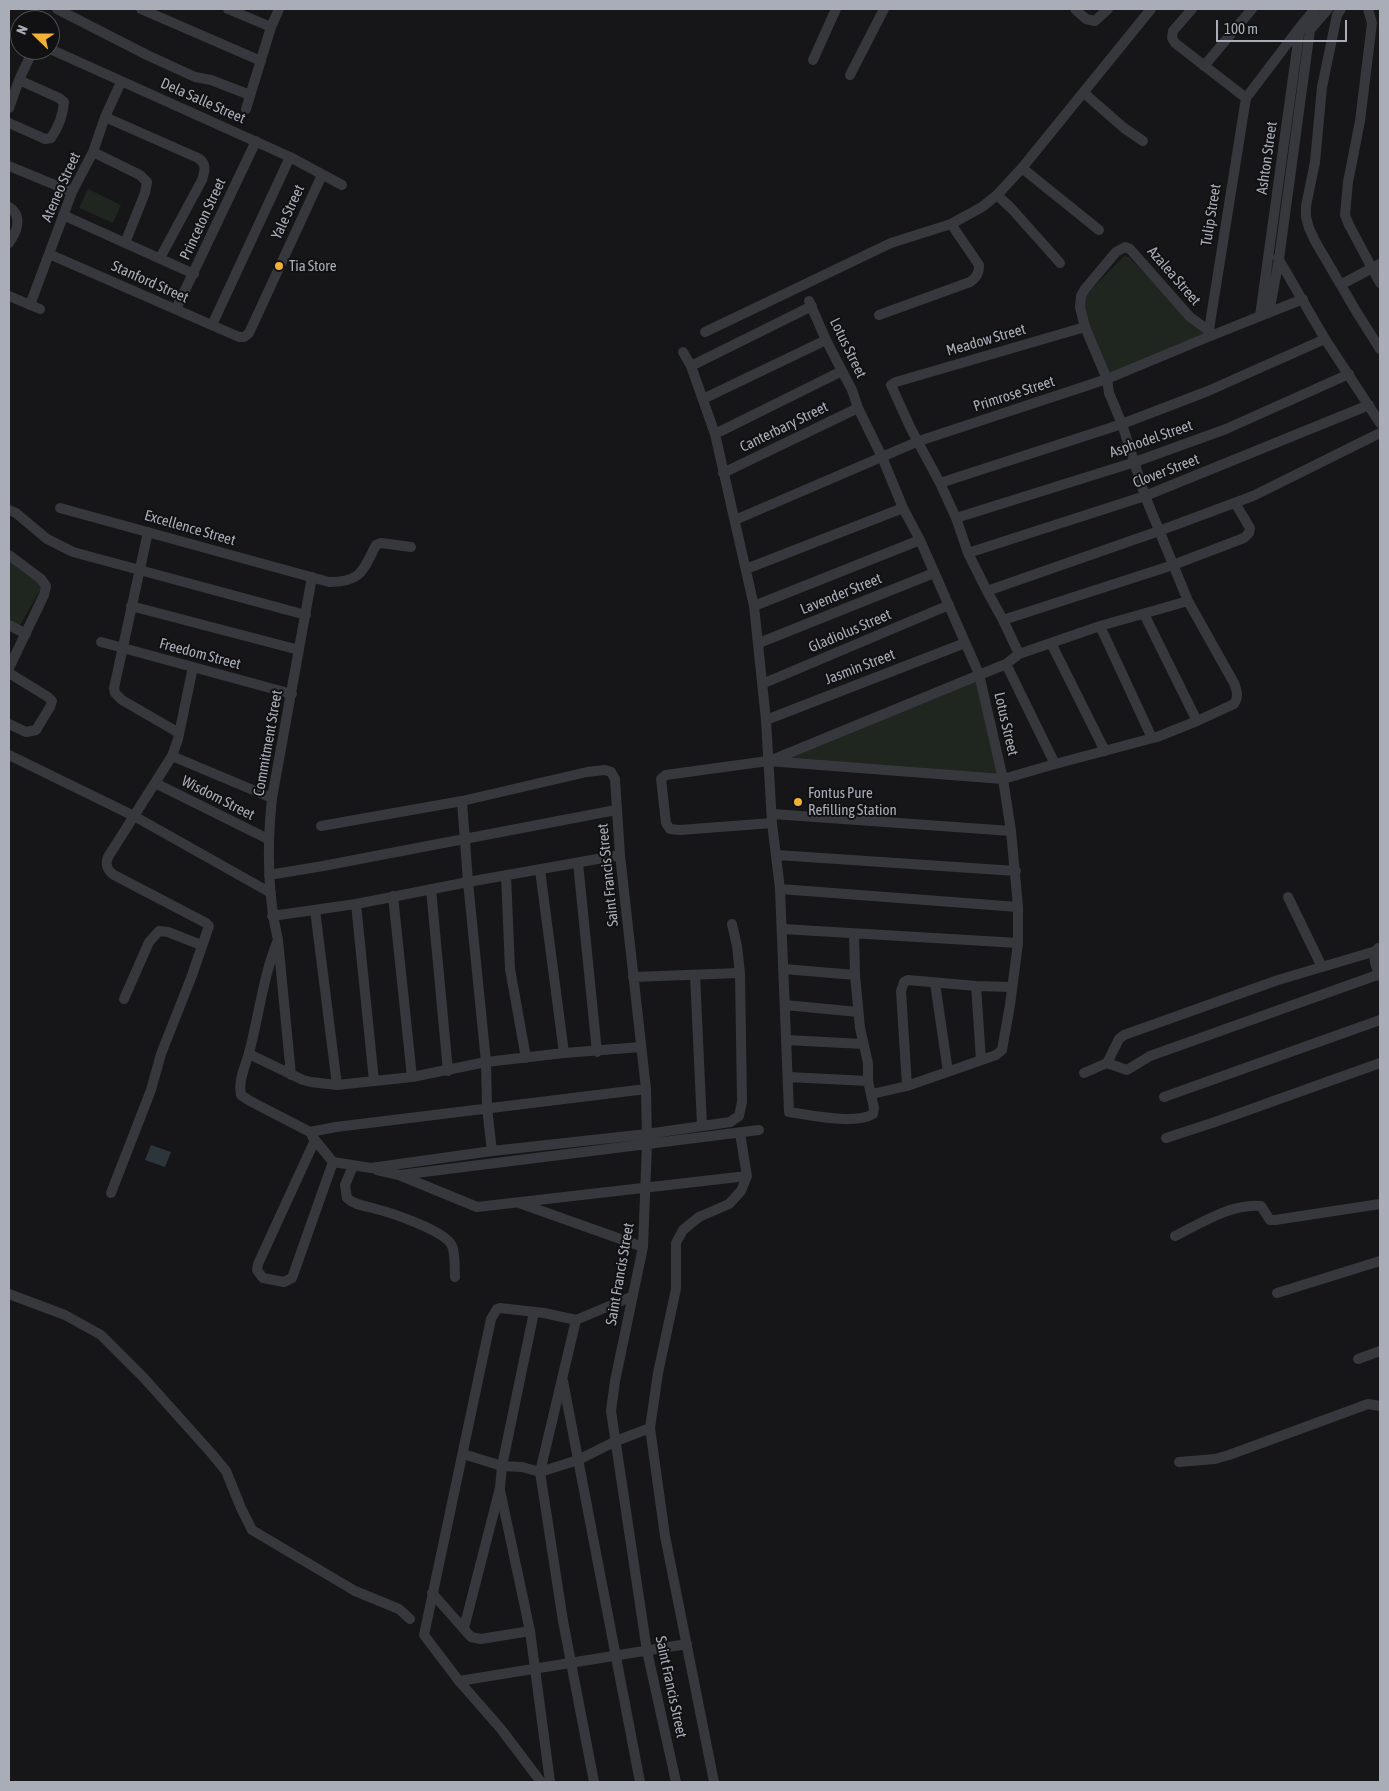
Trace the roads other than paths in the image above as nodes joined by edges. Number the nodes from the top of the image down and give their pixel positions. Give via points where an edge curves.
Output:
1 (57, 9) edge
2 (141, 9) edge
3 (228, 9) edge
4 (279, 9) edge
5 (836, 9) edge
6 (884, 9) edge
7 (1075, 9) edge
8 (1108, 9) edge
9 (1151, 9) edge
10 (1192, 9) edge
11 (1252, 9) edge
12 (1315, 9) edge
13 (1328, 9) edge
14 (1341, 9) edge
15 (1368, 9) edge
16 (271, 28) junction
17 (1305, 28) junction
18 (60, 54) edge
19 (28, 60) edge
20 (813, 60) dead end
21 (261, 61) junction
22 (1204, 66) junction
23 (850, 75) dead end
24 (19, 80) junction
25 (121, 82) junction
26 (1084, 92) junction
27 (250, 95) junction
28 (1246, 98) junction
29 (9, 108) edge
30 (246, 108) dead end
31 (105, 117) junction
32 (9, 123) edge
33 (256, 141) junction
34 (1142, 141) dead end
35 (93, 152) junction
36 (290, 156) junction
37 (9, 166) edge
38 (1022, 168) junction
39 (322, 174) junction
40 (342, 185) dead end
41 (72, 192) junction
42 (997, 195) junction
43 (9, 207) edge
44 (63, 216) junction
45 (951, 224) junction
46 (1099, 230) dead end
47 (9, 243) edge
48 (125, 243) junction
49 (1269, 249) junction
50 (49, 254) junction
51 (160, 258) junction
52 (1279, 259) junction
53 (1060, 263) dead end
54 (1376, 266) edge
55 (194, 274) junction
56 (1380, 283) edge
57 (1342, 284) junction
58 (9, 296) edge
59 (1303, 300) junction
60 (176, 309) junction
61 (1264, 314) junction
62 (879, 315) dead end
63 (212, 325) junction
64 (1085, 327) junction
65 (705, 332) dead end
66 (1208, 333) junction
67 (239, 337) joint
68 (1325, 339) junction
69 (826, 340) junction
70 (1380, 349) edge
71 (684, 352) dead end
72 (691, 366) junction
73 (842, 371) junction
74 (1349, 374) junction
75 (1107, 379) junction
76 (703, 399) junction
77 (1369, 405) junction
78 (858, 408) junction
79 (1380, 423) edge
80 (1122, 424) junction
81 (715, 434) junction
82 (1380, 434) edge
83 (919, 441) junction
84 (882, 457) junction
85 (1135, 462) junction
86 (724, 473) junction
87 (940, 483) junction
88 (1145, 496) junction
89 (1235, 503) junction
90 (60, 508) dead end
91 (903, 508) junction
92 (9, 510) edge
93 (956, 518) junction
94 (735, 520) junction
95 (1159, 531) junction
96 (148, 532) junction
97 (920, 540) junction
98 (411, 547) dead end
99 (968, 553) junction
100 (9, 555) edge
101 (1173, 566) junction
102 (746, 569) junction
103 (139, 570) junction
104 (934, 573) junction
105 (312, 577) junction
106 (986, 591) junction
107 (1188, 601) junction
108 (949, 605) junction
109 (131, 606) junction
110 (754, 606) junction
111 (1144, 614) junction
112 (306, 615) junction
113 (1003, 620) junction
114 (9, 625) edge
115 (1100, 626) junction
116 (26, 634) junction
117 (101, 642) dead end
118 (965, 642) junction
119 (759, 643) junction
120 (1051, 643) junction
121 (122, 648) junction
122 (299, 650) junction
123 (1019, 654) junction
124 (1006, 664) junction
125 (193, 667) junction
126 (9, 668) edge
127 (9, 673) edge
128 (979, 674) junction
129 (762, 684) junction
130 (292, 694) junction
131 (766, 720) junction
132 (1197, 721) junction
133 (9, 724) edge
134 (179, 733) junction
135 (1152, 738) junction
136 (1105, 751) junction
137 (9, 755) edge
138 (172, 756) junction
139 (768, 761) junction
140 (1055, 764) junction
141 (1003, 779) junction
142 (155, 783) junction
143 (272, 798) junction
144 (462, 801) junction
145 (616, 810) junction
146 (134, 816) junction
147 (772, 819) junction
148 (322, 826) dead end
149 (1012, 831) junction
150 (465, 839) junction
151 (268, 840) junction
152 (777, 854) junction
153 (620, 855) junction
154 (578, 863) junction
155 (540, 870) junction
156 (1016, 871) junction
157 (269, 875) junction
158 (506, 875) junction
159 (468, 882) junction
160 (431, 889) junction
161 (780, 889) junction
162 (270, 893) junction
163 (394, 896) junction
164 (1288, 897) dead end
165 (356, 904) junction
166 (1018, 907) junction
167 (316, 910) junction
168 (272, 916) junction
169 (732, 924) dead end
170 (783, 929) junction
171 (854, 934) junction
172 (278, 940) junction
173 (1018, 943) junction
174 (201, 945) junction
175 (1378, 948) edge
176 (1322, 967) junction
177 (784, 969) junction
178 (740, 974) junction
179 (695, 975) junction
180 (855, 975) junction
181 (1380, 975) edge
182 (633, 977) junction
183 (935, 983) junction
184 (976, 986) junction
185 (1012, 987) junction
186 (124, 999) dead end
187 (785, 1005) junction
188 (858, 1012) junction
189 (1380, 1020) edge
190 (786, 1040) junction
191 (863, 1044) junction
192 (641, 1047) junction
193 (597, 1052) junction
194 (564, 1053) junction
195 (249, 1054) junction
196 (526, 1058) junction
197 (981, 1060) junction
198 (486, 1062) junction
199 (1107, 1063) junction
200 (1380, 1063) edge
201 (448, 1071) junction
202 (948, 1072) junction
203 (1084, 1073) dead end
204 (291, 1075) junction
205 (412, 1076) junction
206 (788, 1077) junction
207 (374, 1081) junction
208 (868, 1081) junction
209 (337, 1085) junction
210 (907, 1086) junction
211 (646, 1089) junction
212 (872, 1094) junction
213 (1164, 1097) dead end
214 (487, 1108) junction
215 (702, 1125) junction
216 (759, 1130) dead end
217 (740, 1133) junction
218 (312, 1136) junction
219 (1166, 1138) dead end
220 (647, 1139) junction
221 (492, 1151) junction
222 (333, 1162) junction
223 (353, 1166) junction
224 (371, 1168) junction
225 (399, 1175) junction
226 (747, 1176) junction
227 (647, 1188) junction
228 (111, 1193) dead end
229 (516, 1202) junction
230 (1380, 1204) edge
231 (1175, 1236) dead end
232 (643, 1247) junction
233 (1380, 1261) edge
234 (454, 1277) dead end
235 (1277, 1293) dead end
236 (9, 1294) edge
237 (633, 1296) junction
238 (534, 1312) junction
239 (576, 1320) junction
240 (1380, 1351) edge
241 (1358, 1359) dead end
242 (562, 1376) junction
243 (1380, 1406) edge
244 (650, 1428) junction
245 (616, 1441) junction
246 (463, 1454) junction
247 (578, 1460) junction
248 (1179, 1462) dead end
249 (502, 1466) junction
250 (540, 1472) junction
251 (500, 1488) junction
252 (432, 1593) junction
253 (410, 1619) dead end
254 (464, 1628) junction
255 (530, 1630) junction
256 (687, 1644) junction
257 (647, 1651) junction
258 (615, 1657) junction
259 (572, 1662) junction
260 (535, 1670) junction
261 (459, 1681) junction
262 (541, 1782) edge
263 (550, 1782) edge
264 (594, 1782) edge
265 (640, 1782) edge
266 (676, 1782) edge
267 (714, 1782) edge

1 - 27 street via 187,73
2 - 21 street
3 - 16 street
4 - 16 street
5 - 20 street
6 - 23 street
7 - 8 street via 1086,19 1095,21
9 - 26 street
10 - 22 street via 1173,31 1172,38
11 - 22 street
12 - 17 street
13 - 17 street
14 - 57 street via 1322,87 1306,216 1315,241
15 - 54 street via 1372,23 1345,215
16 - 21 street
17 - 28 street
17 - 49 street, Ashton Street
17 - 52 street, Ashton Street
18 - 25 street, Dela Salle Street
19 - 24 street
21 - 27 street
22 - 28 street
24 - 29 street
24 - 32 street via 59,98 64,102 63,109 51,138
25 - 31 street, Ateneo Street
25 - 33 street, Dela Salle Street
26 - 34 street
26 - 38 street
27 - 30 street
28 - 66 street, Tulip Street
31 - 35 street, Ateneo Street
31 - 51 street via 204,162 202,180
33 - 36 street, Dela Salle Street
33 - 55 street, Princeton Street
35 - 41 street, Ateneo Street
35 - 48 street via 147,182
36 - 39 street, Dela Salle Street
36 - 63 street
37 - 41 street
38 - 42 street
38 - 46 street
39 - 40 street, Dela Salle Street
39 - 67 street, Yale Street via 249,333
41 - 44 street, Ateneo Street
42 - 45 street
42 - 53 street
43 - 47 street via 15,211 18,220
44 - 48 street
44 - 50 street, Ateneo Street
45 - 62 street via 979,265 975,278
45 - 65 street via 891,243
48 - 51 street
49 - 52 street
49 - 61 street, Ashton Street
50 - 58 street, Ateneo Street via 35,307
50 - 60 street, Stanford Street
51 - 55 street
52 - 59 street
52 - 61 street, Ashton Street
54 - 56 street
54 - 57 street
55 - 60 street, Princeton Street
57 - 70 street
59 - 61 street, Primrose Street
59 - 68 street
60 - 63 street, Stanford Street
61 - 66 street, Primrose Street
63 - 67 street, Stanford Street
64 - 66 street, Azalea Street via 1081,296 1116,252 1125,247
64 - 75 street
64 - 83 street, Meadow Street via 892,383 891,388
66 - 75 street, Primrose Street
68 - 74 street
68 - 80 street via 1208,392
69 - 72 street, Lotus Street via 811,303
69 - 73 street, Lotus Street
69 - 76 street
71 - 72 street
72 - 76 street
73 - 78 street, Lotus Street
73 - 81 street
74 - 77 street
74 - 85 street, Asphodel Street via 1226,429
75 - 80 street via 1109,393
75 - 83 street, Primrose Street
76 - 81 street
77 - 79 street
77 - 88 street, Clover Street
78 - 84 street, Lotus Street
78 - 86 street, Canterbary Street
80 - 85 street
80 - 87 street
81 - 86 street
82 - 89 street
83 - 84 street, Primrose Street
83 - 87 street
84 - 91 street, Lotus Street
84 - 94 street, Primrose Street
85 - 88 street
85 - 93 street, Asphodel Street
86 - 94 street
87 - 93 street
88 - 95 street
88 - 99 street, Clover Street
89 - 95 street
89 - 101 street via 1250,528 1249,533 1244,538
90 - 96 street, Excellence Street
91 - 97 street, Lotus Street
91 - 102 street
92 - 103 street via 63,548
93 - 99 street
94 - 102 street
95 - 101 street
95 - 106 street
96 - 103 street
96 - 105 street, Excellence Street
97 - 104 street, Lotus Street
97 - 110 street
98 - 105 street, Excellence Street via 376,545 367,565 345,582
99 - 106 street
100 - 116 street via 46,586
101 - 107 street
101 - 113 street
102 - 110 street
103 - 109 street
103 - 112 street
104 - 108 street, Lotus Street
104 - 119 street, Lavender Street
105 - 112 street, Commitment Street
106 - 113 street
107 - 111 street
107 - 132 street via 1237,691 1234,704
108 - 118 street, Lotus Street
108 - 129 street, Gladiolus Street
109 - 121 street
109 - 122 street
110 - 119 street
111 - 115 street
111 - 132 street
112 - 122 street, Commitment Street
113 - 123 street
114 - 116 street
115 - 120 street
115 - 135 street
116 - 126 street
117 - 121 street, Freedom Street
118 - 128 street, Lotus Street
118 - 131 street, Jasmin Street
119 - 129 street
120 - 123 street
120 - 136 street
121 - 125 street, Freedom Street
121 - 134 street via 114,682 115,693
122 - 130 street, Commitment Street
123 - 124 street
124 - 128 street
124 - 140 street
125 - 130 street, Freedom Street
125 - 134 street
127 - 133 street via 48,696 52,702 36,730 26,732
128 - 139 street
128 - 141 street, Lotus Street
129 - 131 street
130 - 143 street, Commitment Street
131 - 139 street
132 - 135 street
134 - 138 street
135 - 136 street
136 - 140 street
137 - 146 street
138 - 142 street
138 - 143 street
139 - 141 street
139 - 147 street
139 - 147 street via 666,775 660,783 666,823 670,829
140 - 141 street
141 - 149 street, Lotus Street
142 - 146 street
142 - 151 street, Wisdom Street
143 - 151 street, Commitment Street
144 - 145 street, Saint Francis Street via 605,770 611,772 615,779
144 - 148 street
144 - 150 street
145 - 150 street
145 - 153 street, Saint Francis Street
146 - 162 street
146 - 174 street via 108,857 108,870 206,923 209,926
147 - 149 street
147 - 152 street
149 - 156 street, Lotus Street
150 - 157 street
150 - 159 street
151 - 157 street, Commitment Street
152 - 156 street
152 - 161 street
153 - 154 street
153 - 182 street, Saint Francis Street
154 - 155 street
154 - 193 street
155 - 158 street
155 - 194 street
156 - 166 street, Lotus Street
157 - 162 street, Commitment Street
158 - 159 street
158 - 196 street via 510,969
159 - 160 street
159 - 198 street
160 - 163 street
160 - 201 street
161 - 166 street
161 - 170 street
162 - 168 street, Commitment Street
163 - 165 street
163 - 205 street
164 - 176 street
165 - 167 street
165 - 207 street
166 - 173 street, Lotus Street
167 - 168 street
167 - 209 street
168 - 172 street, Commitment Street
169 - 178 street
170 - 171 street
170 - 177 street
171 - 173 street
171 - 180 street
172 - 195 street via 271,957
172 - 204 street, Commitment Street
173 - 185 street, Lotus Street
174 - 186 street via 159,931 149,942
174 - 228 street
175 - 176 street
175 - 181 street via 1374,961
176 - 199 street via 1124,1035
177 - 180 street
177 - 187 street
178 - 179 street
178 - 215 street via 741,1109 739,1116 730,1122
179 - 182 street
179 - 215 street
180 - 188 street
181 - 199 street via 1158,1053 1126,1070
182 - 192 street, Saint Francis Street
183 - 184 street
183 - 202 street
183 - 210 street via 908,980 902,986
184 - 185 street
184 - 197 street
185 - 197 street, Lotus Street via 1002,1050
187 - 188 street
187 - 190 street
188 - 191 street
189 - 213 street
190 - 191 street
190 - 206 street
191 - 208 street
192 - 193 street
192 - 211 street, Saint Francis Street
193 - 194 street
194 - 196 street
195 - 204 street
195 - 218 street via 239,1086 241,1095
196 - 198 street
197 - 202 street, Lotus Street
198 - 201 street
198 - 214 street
199 - 203 street
200 - 219 street
201 - 205 street
202 - 210 street, Lotus Street
204 - 209 street via 311,1082
205 - 207 street
206 - 208 street
206 - 212 street via 789,1112 867,1117 873,1114
207 - 209 street
208 - 212 street
210 - 212 street, Lotus Street
211 - 214 street
211 - 220 street, Saint Francis Street
214 - 218 street via 336,1127
214 - 221 street
215 - 220 street
216 - 217 street
217 - 220 street
217 - 226 street
218 - 222 street
218 - 222 street via 258,1264 257,1270 263,1278 284,1282 292,1278
220 - 221 street
220 - 225 street
220 - 227 street, Saint Francis Street
221 - 224 street
222 - 223 street
223 - 224 street
223 - 234 street via 345,1185 347,1198 438,1232 448,1239 452,1246
224 - 225 street
225 - 229 street via 477,1207
226 - 227 street
226 - 244 street via 737,1197 699,1217 683,1230 676,1243 676,1289
227 - 229 street
227 - 232 street, Saint Francis Street
229 - 232 street
230 - 231 street via 1275,1220 1270,1220 1261,1206 1248,1206 1216,1216
232 - 237 street, Saint Francis Street
233 - 235 street
236 - 253 street via 65,1315 101,1335 144,1378 226,1472 252,1530 355,1591 398,1609
237 - 239 street
237 - 245 street, Saint Francis Street via 612,1399
238 - 239 street
238 - 246 street via 500,1308 491,1319
238 - 249 street
239 - 242 street
240 - 241 street
242 - 247 street
242 - 250 street
243 - 248 street via 1368,1404 1229,1455
244 - 245 street
244 - 256 street via 665,1536
245 - 247 street
245 - 257 street, Saint Francis Street
246 - 249 street
246 - 252 street
247 - 250 street
247 - 258 street
249 - 250 street
249 - 251 street
250 - 259 street
251 - 254 street
251 - 255 street
252 - 254 street
252 - 261 street via 424,1635
254 - 255 street via 476,1639
255 - 260 street
256 - 257 street
256 - 267 street
257 - 258 street
257 - 266 street, Saint Francis Street
258 - 259 street
258 - 265 street
259 - 260 street
259 - 264 street
260 - 261 street
260 - 263 street
261 - 262 street

